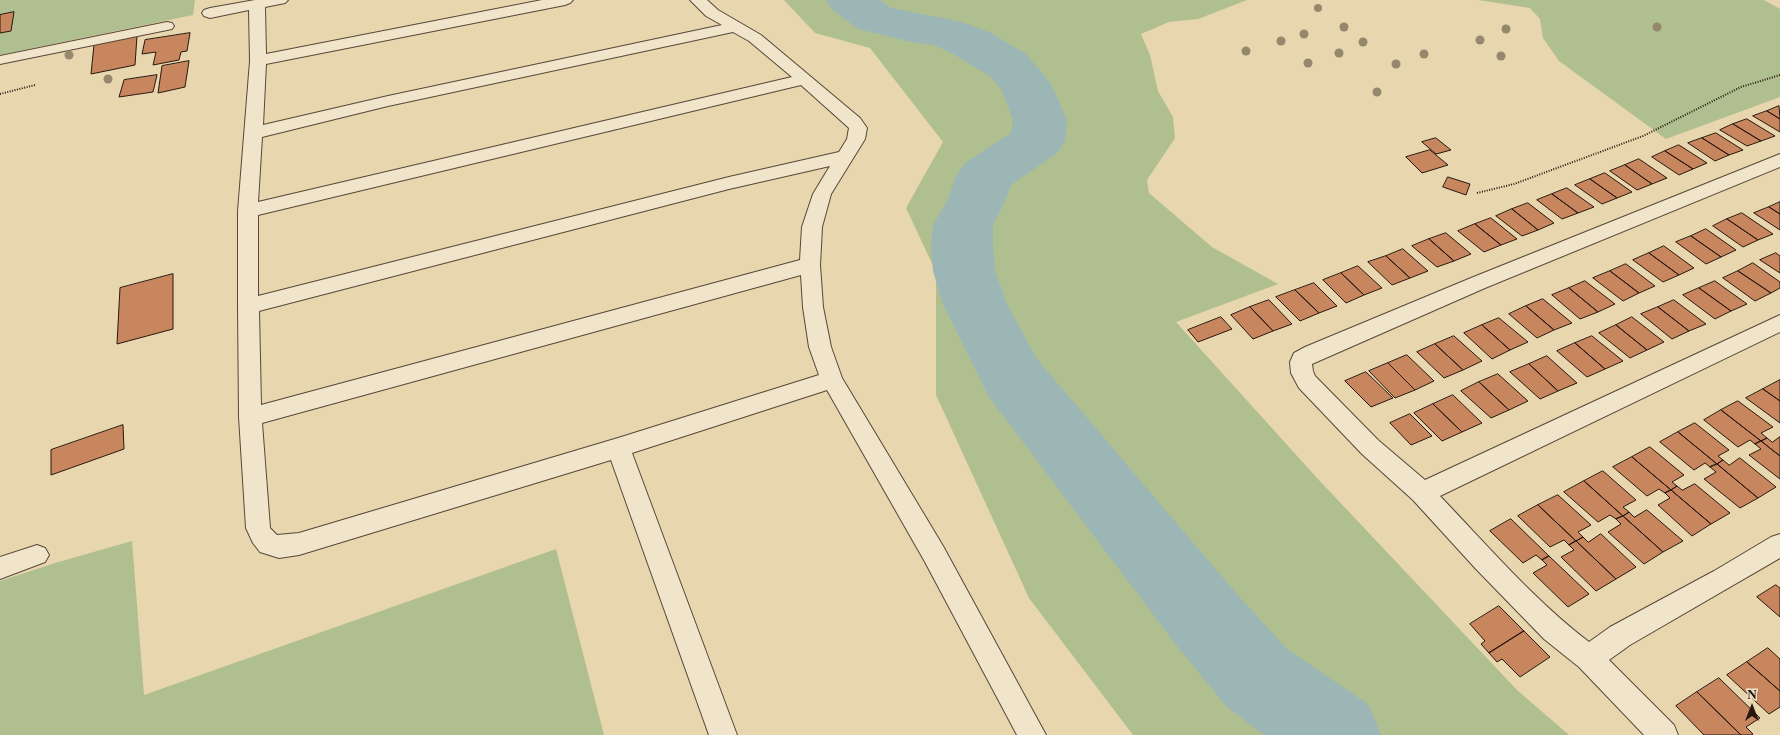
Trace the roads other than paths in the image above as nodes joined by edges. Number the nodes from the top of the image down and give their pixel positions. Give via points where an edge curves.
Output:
1 (280, 0) edge
2 (565, 0) edge
3 (698, 0) edge
4 (257, 5) junction
5 (210, 13) dead end
6 (166, 26) dead end
7 (735, 27) junction
8 (0, 60) edge
9 (258, 61) junction
10 (805, 79) junction
11 (254, 133) junction
12 (843, 157) junction
13 (1780, 160) edge
14 (248, 211) junction
15 (810, 265) junction
16 (248, 306) junction
17 (1780, 323) edge
18 (832, 380) junction
19 (250, 417) junction
20 (618, 448) junction
21 (1422, 494) junction
22 (1780, 546) edge
23 (37, 556) dead end
24 (0, 568) edge
25 (1589, 658) junction
26 (723, 735) edge
27 (1032, 735) edge
28 (1664, 735) edge

1 - 4 street
2 - 9 street
3 - 7 street
4 - 5 street
4 - 9 street
6 - 8 lane
7 - 10 street via 755,38
7 - 11 street via 396,99
9 - 11 street
10 - 12 street via 858,128 856,139
10 - 14 street
11 - 14 street
12 - 15 street via 822,194 812,227
12 - 16 street via 721,185
13 - 21 street via 1486,280 1302,359 1300,368 1307,382
14 - 16 street
15 - 18 street via 813,307 820,347
15 - 19 street
16 - 19 street
17 - 21 street
18 - 20 street
18 - 27 street via 934,554
19 - 20 street via 258,528 262,539 270,546 299,544
20 - 26 street
21 - 25 street via 1553,630
22 - 25 street via 1620,636
23 - 24 lane
25 - 28 street

